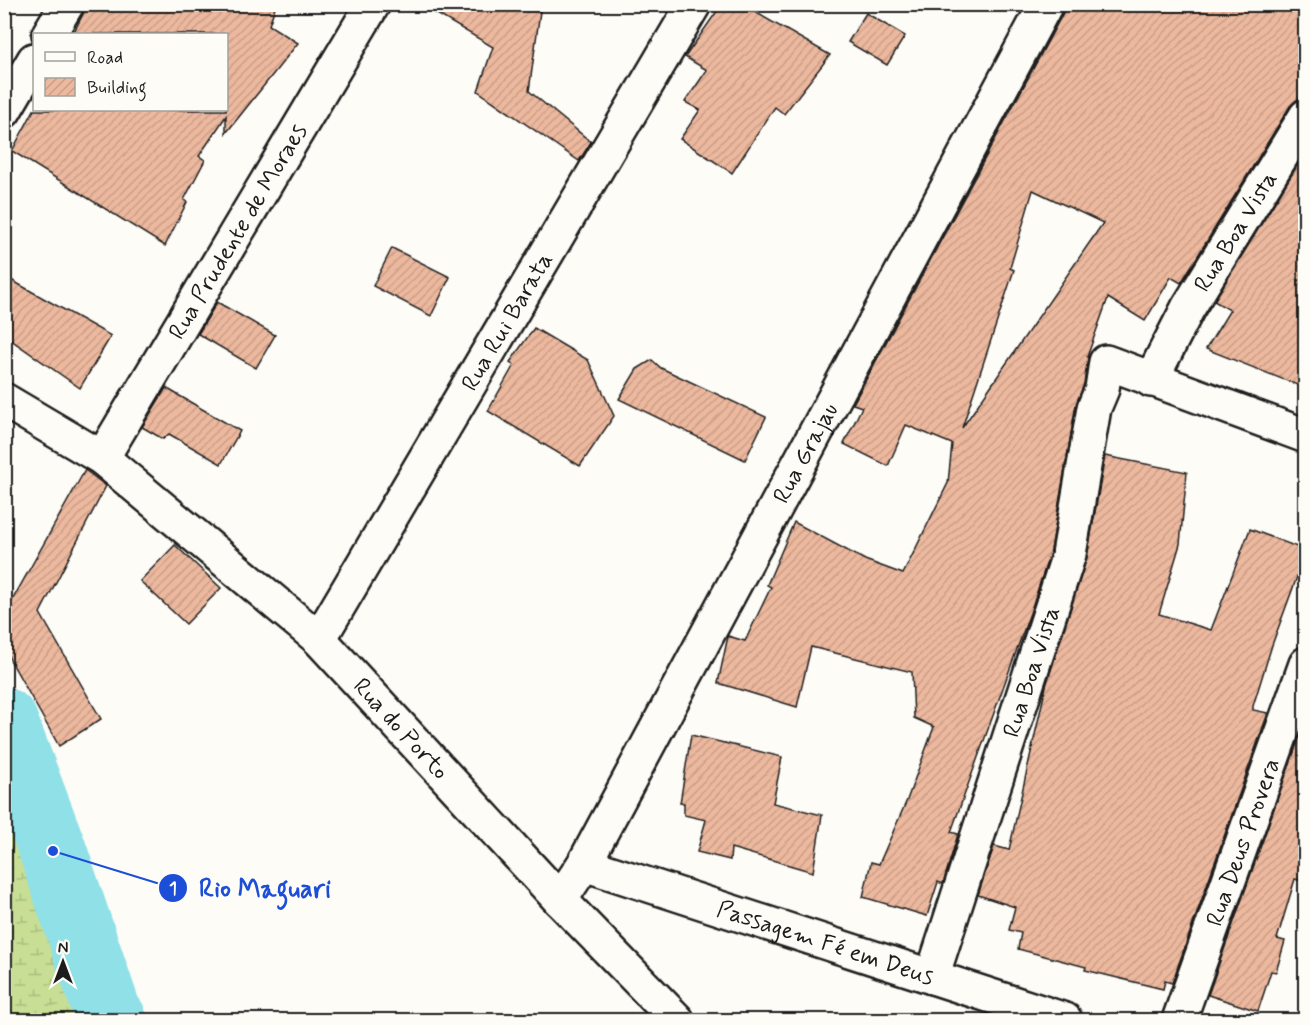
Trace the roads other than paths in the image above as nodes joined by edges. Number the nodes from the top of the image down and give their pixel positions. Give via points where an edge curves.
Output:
1 (67, 4) edge
2 (373, 4) edge
3 (694, 4) edge
4 (1047, 4) edge
5 (51, 33) edge
6 (33, 62) edge
7 (4, 111) edge
8 (1305, 116) edge
9 (1151, 380) junction
10 (4, 400) edge
11 (1305, 436) edge
12 (102, 459) junction
13 (319, 639) junction
14 (1305, 664) edge
15 (584, 864) junction
16 (560, 900) junction
17 (932, 977) junction
18 (677, 1020) edge
19 (1065, 1020) edge
20 (1179, 1020) edge

1 - 5 street
2 - 12 street, Rua Prudente de Moraes
3 - 13 street, Rua Rui Barata
4 - 15 street, Rua Grajau
6 - 7 street
8 - 9 street, Rua Boa Vista via 1188,308
9 - 11 street
9 - 17 street, Rua Boa Vista via 1106,362 1094,408 1069,554
10 - 12 street, Rua do Porto
12 - 13 street, Rua do Porto
13 - 16 street, Rua do Porto
14 - 20 street, Rua Deus Provera
15 - 16 street, Rua Grajau
15 - 17 street, Passagem Fé em Deus
16 - 18 street, Rua do Porto
17 - 19 street, Passagem Fé em Deus

